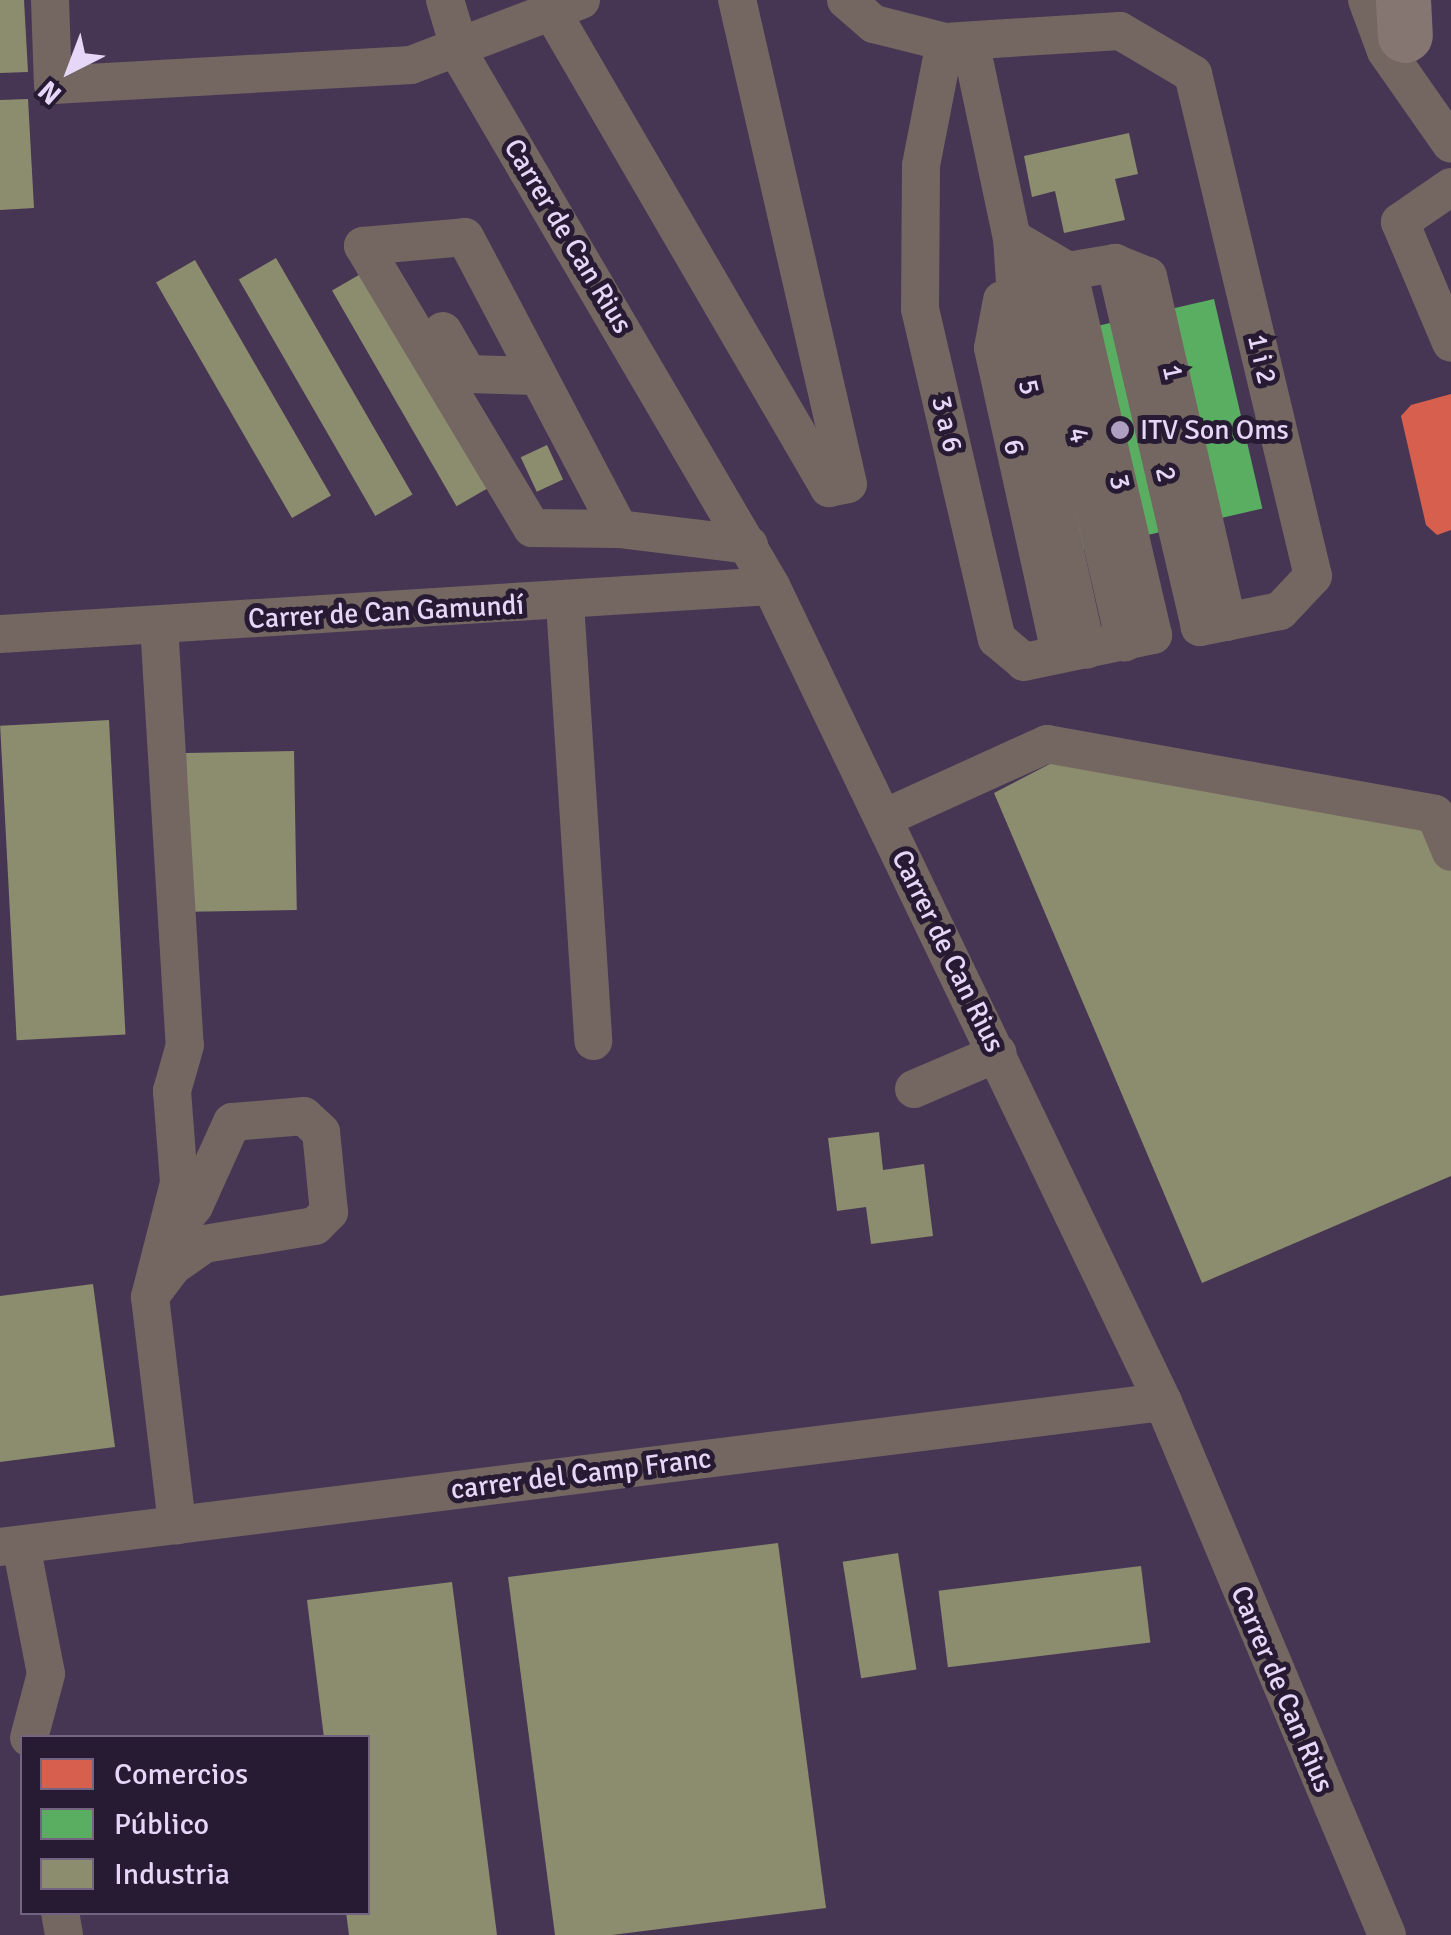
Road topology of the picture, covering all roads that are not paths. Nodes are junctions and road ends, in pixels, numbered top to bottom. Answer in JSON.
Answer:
{"nodes":[{"id":1,"x":50,"y":0,"type":"edge"},
{"id":2,"x":445,"y":0,"type":"edge"},
{"id":3,"x":737,"y":0,"type":"edge"},
{"id":4,"x":846,"y":0,"type":"edge"},
{"id":5,"x":566,"y":6,"type":"edge"},
{"id":6,"x":1393,"y":9,"type":"edge"},
{"id":7,"x":958,"y":42,"type":"junction"},
{"id":8,"x":460,"y":50,"type":"junction"},
{"id":9,"x":1451,"y":130,"type":"edge"},
{"id":10,"x":1451,"y":144,"type":"edge"},
{"id":11,"x":1451,"y":186,"type":"edge"},
{"id":12,"x":1012,"y":238,"type":"junction"},
{"id":13,"x":392,"y":244,"type":"junction"},
{"id":14,"x":1068,"y":272,"type":"junction"},
{"id":15,"x":1451,"y":342,"type":"edge"},
{"id":16,"x":536,"y":376,"type":"junction"},
{"id":17,"x":619,"y":529,"type":"junction"},
{"id":18,"x":749,"y":544,"type":"junction"},
{"id":19,"x":771,"y":586,"type":"junction"},
{"id":20,"x":565,"y":602,"type":"junction"},
{"id":21,"x":1213,"y":624,"type":"joint"},
{"id":22,"x":159,"y":625,"type":"junction"},
{"id":23,"x":0,"y":634,"type":"edge"},
{"id":24,"x":1139,"y":638,"type":"junction"},
{"id":25,"x":1074,"y":652,"type":"junction"},
{"id":26,"x":884,"y":818,"type":"junction"},
{"id":27,"x":1451,"y":852,"type":"edge"},
{"id":28,"x":592,"y":1042,"type":"dead end"},
{"id":29,"x":998,"y":1053,"type":"junction"},
{"id":30,"x":914,"y":1090,"type":"dead end"},
{"id":31,"x":164,"y":1242,"type":"junction"},
{"id":32,"x":150,"y":1297,"type":"junction"},
{"id":33,"x":1163,"y":1402,"type":"junction"},
{"id":34,"x":177,"y":1525,"type":"junction"},
{"id":35,"x":11,"y":1546,"type":"edge"},
{"id":36,"x":29,"y":1735,"type":"edge"},
{"id":37,"x":1387,"y":1935,"type":"edge"}],
"edges":[{"from":1,"to":8,"type":"street"},
{"from":2,"to":8,"type":"street","name":"Carrer de Can Rius"},
{"from":3,"to":5,"type":"street"},
{"from":4,"to":7,"type":"street"},
{"from":5,"to":8,"type":"street"},
{"from":6,"to":9,"type":"street"},
{"from":6,"to":10,"type":"street"},
{"from":7,"to":12,"type":"street","name":"5"},
{"from":7,"to":21,"type":"street","name":"1 i 2"},
{"from":7,"to":25,"type":"street","name":"3 a 6"},
{"from":8,"to":18,"type":"street","name":"Carrer de Can Rius"},
{"from":11,"to":15,"type":"street"},
{"from":12,"to":14,"type":"street"},
{"from":12,"to":24,"type":"street","name":"4"},
{"from":12,"to":25,"type":"street","name":"5"},
{"from":13,"to":16,"type":"street"},
{"from":13,"to":16,"type":"street"},
{"from":13,"to":17,"type":"street"},
{"from":14,"to":21,"type":"street","name":"1"},
{"from":14,"to":24,"type":"street","name":"3"},
{"from":16,"to":17,"type":"street"},
{"from":17,"to":18,"type":"street"},
{"from":18,"to":19,"type":"street","name":"Carrer de Can Rius"},
{"from":19,"to":20,"type":"street","name":"Carrer de Can Gamundí"},
{"from":19,"to":26,"type":"street","name":"Carrer de Can Rius"},
{"from":20,"to":22,"type":"street","name":"Carrer de Can Gamundí"},
{"from":20,"to":28,"type":"street"},
{"from":22,"to":23,"type":"street","name":"Carrer de Can Gamundí"},
{"from":22,"to":31,"type":"street"},
{"from":24,"to":25,"type":"street","name":"3 a 6"},
{"from":26,"to":27,"type":"street"},
{"from":26,"to":29,"type":"street","name":"Carrer de Can Rius"},
{"from":29,"to":30,"type":"street"},
{"from":29,"to":33,"type":"street","name":"Carrer de Can Rius"},
{"from":31,"to":32,"type":"street"},
{"from":31,"to":32,"type":"street"},
{"from":32,"to":34,"type":"street"},
{"from":33,"to":34,"type":"street","name":"carrer del Camp Franc"},
{"from":33,"to":37,"type":"street","name":"Carrer de Can Rius"},
{"from":34,"to":35,"type":"street","name":"carrer del Camp Franc"},
{"from":35,"to":36,"type":"street"}]}
